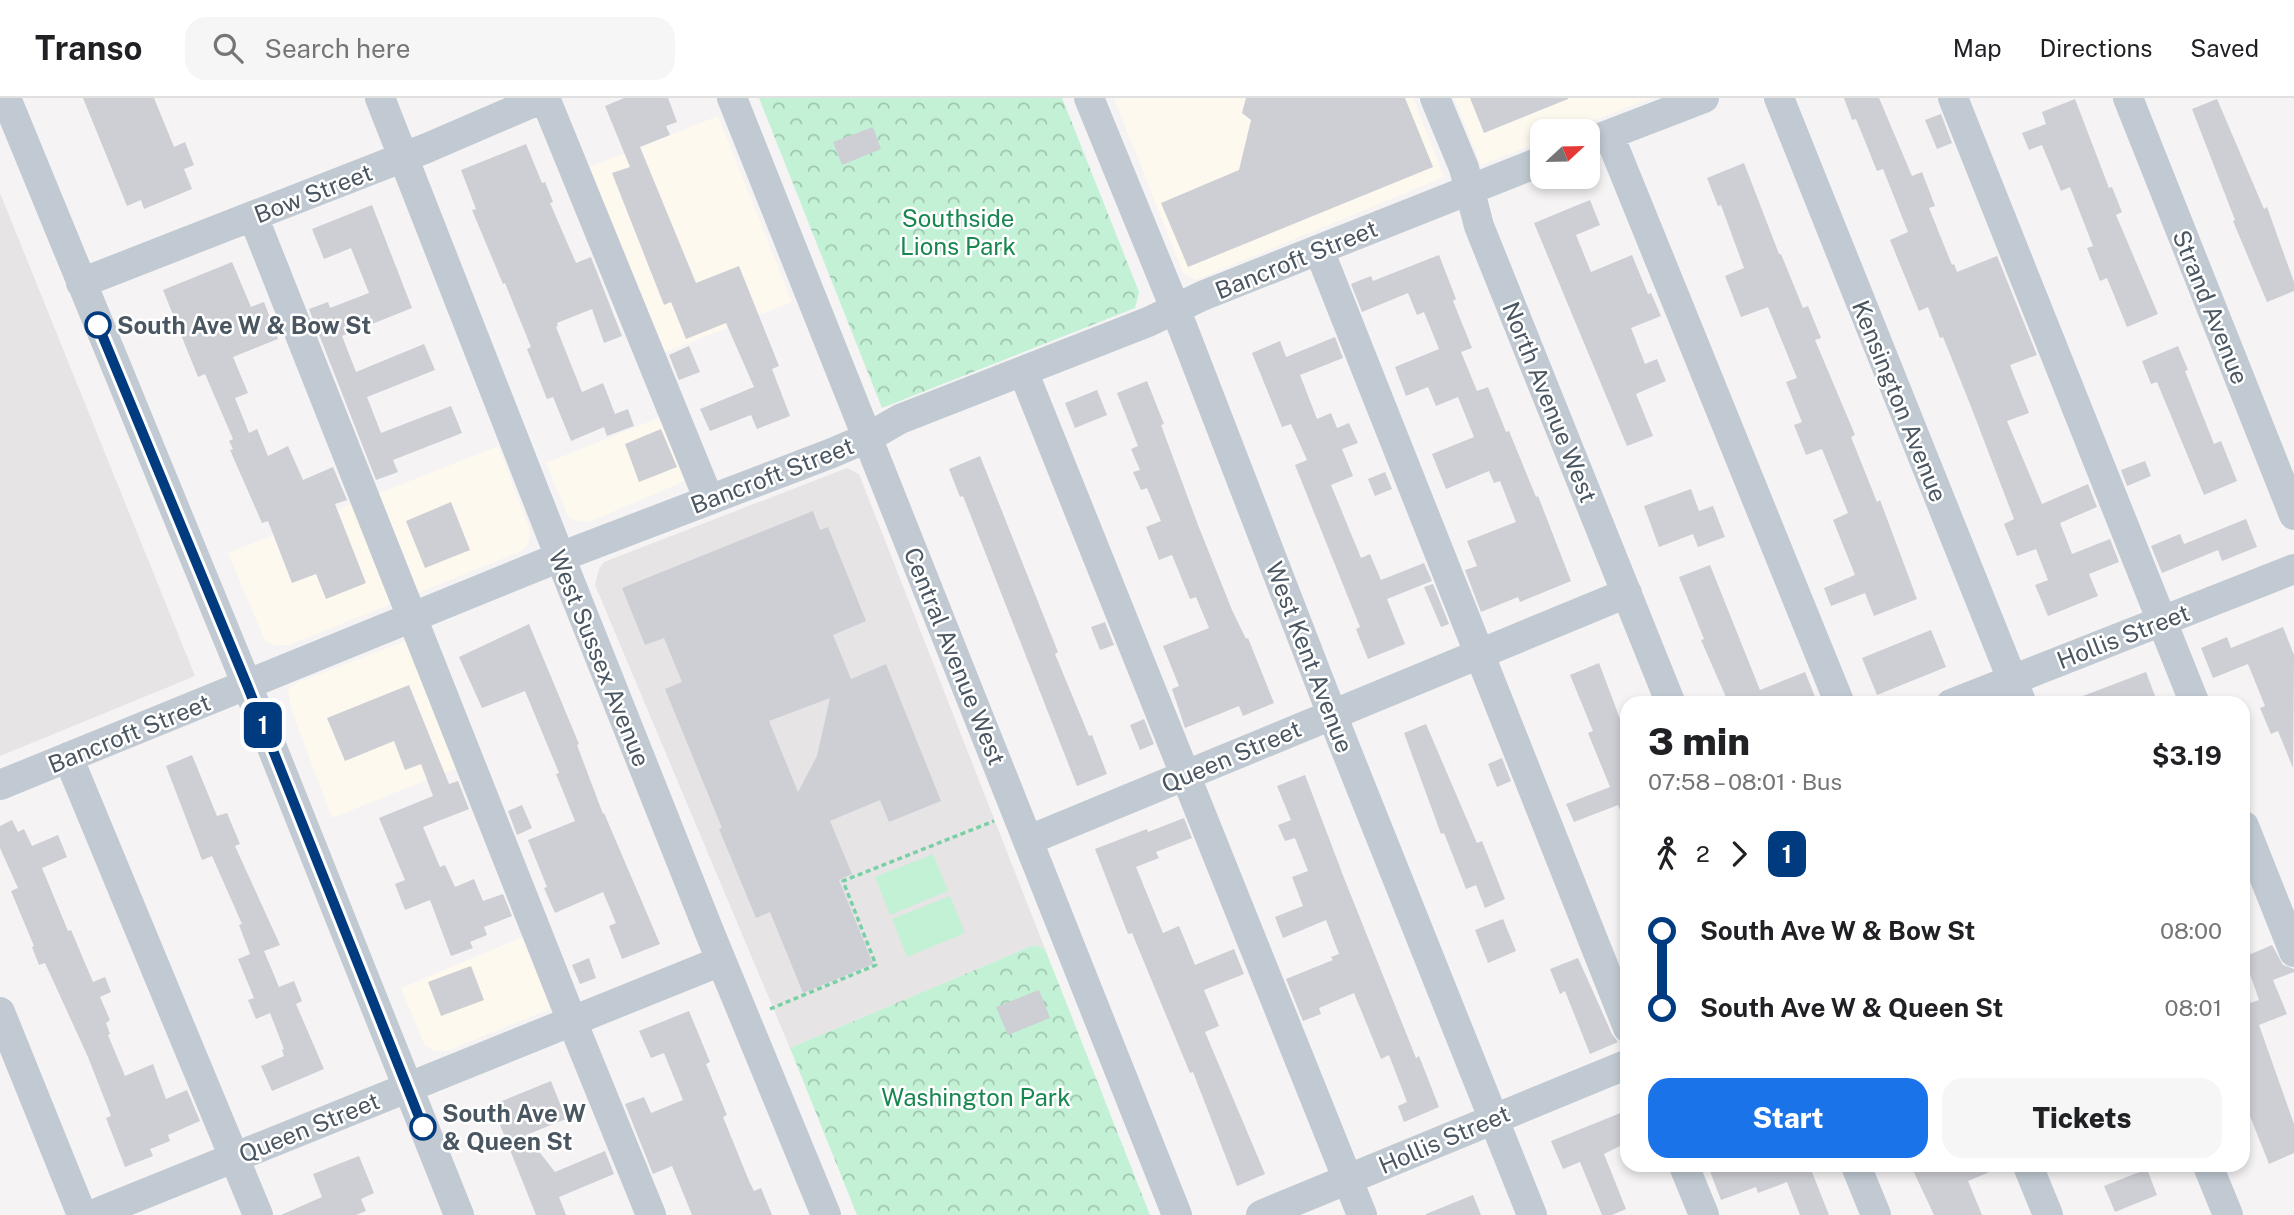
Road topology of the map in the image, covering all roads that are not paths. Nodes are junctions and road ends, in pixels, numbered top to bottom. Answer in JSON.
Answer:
{"nodes":[{"id":1,"x":6,"y":98,"type":"edge"},
{"id":2,"x":380,"y":98,"type":"edge"},
{"id":3,"x":544,"y":98,"type":"edge"},
{"id":4,"x":732,"y":98,"type":"edge"},
{"id":5,"x":1089,"y":98,"type":"edge"},
{"id":6,"x":1435,"y":98,"type":"edge"},
{"id":7,"x":1704,"y":98,"type":"edge"},
{"id":8,"x":1779,"y":98,"type":"edge"},
{"id":9,"x":1953,"y":98,"type":"edge"},
{"id":10,"x":2129,"y":98,"type":"edge"},
{"id":11,"x":1600,"y":138,"type":"edge"},
{"id":12,"x":1600,"y":144,"type":"edge"},
{"id":13,"x":404,"y":157,"type":"junction"},
{"id":14,"x":1530,"y":166,"type":"edge"},
{"id":15,"x":1470,"y":189,"type":"junction"},
{"id":16,"x":253,"y":216,"type":"junction"},
{"id":17,"x":1319,"y":250,"type":"junction"},
{"id":18,"x":81,"y":283,"type":"junction"},
{"id":19,"x":1175,"y":307,"type":"junction"},
{"id":20,"x":1023,"y":371,"type":"junction"},
{"id":21,"x":867,"y":438,"type":"junction"},
{"id":22,"x":709,"y":500,"type":"junction"},
{"id":23,"x":2294,"y":515,"type":"edge"},
{"id":24,"x":560,"y":557,"type":"junction"},
{"id":25,"x":2294,"y":569,"type":"edge"},
{"id":26,"x":1627,"y":593,"type":"junction"},
{"id":27,"x":411,"y":618,"type":"junction"},
{"id":28,"x":2162,"y":621,"type":"junction"},
{"id":29,"x":1480,"y":655,"type":"junction"},
{"id":30,"x":247,"y":685,"type":"junction"},
{"id":31,"x":2017,"y":691,"type":"edge"},
{"id":32,"x":1668,"y":696,"type":"edge"},
{"id":33,"x":1837,"y":696,"type":"edge"},
{"id":34,"x":1992,"y":696,"type":"edge"},
{"id":35,"x":2192,"y":696,"type":"edge"},
{"id":36,"x":1332,"y":713,"type":"junction"},
{"id":37,"x":68,"y":757,"type":"junction"},
{"id":38,"x":1184,"y":775,"type":"junction"},
{"id":39,"x":0,"y":785,"type":"edge"},
{"id":40,"x":1029,"y":840,"type":"junction"},
{"id":41,"x":2250,"y":841,"type":"edge"},
{"id":42,"x":2294,"y":952,"type":"edge"},
{"id":43,"x":721,"y":961,"type":"junction"},
{"id":44,"x":1620,"y":1008,"type":"edge"},
{"id":45,"x":0,"y":1012,"type":"edge"},
{"id":46,"x":572,"y":1021,"type":"junction"},
{"id":47,"x":1620,"y":1067,"type":"edge"},
{"id":48,"x":407,"y":1088,"type":"junction"},
{"id":49,"x":1494,"y":1119,"type":"junction"},
{"id":50,"x":235,"y":1157,"type":"junction"},
{"id":51,"x":1686,"y":1172,"type":"edge"},
{"id":52,"x":1858,"y":1172,"type":"edge"},
{"id":53,"x":2030,"y":1172,"type":"edge"},
{"id":54,"x":2210,"y":1172,"type":"edge"},
{"id":55,"x":1348,"y":1180,"type":"junction"},
{"id":56,"x":82,"y":1215,"type":"edge"},
{"id":57,"x":92,"y":1215,"type":"edge"},
{"id":58,"x":258,"y":1215,"type":"edge"},
{"id":59,"x":458,"y":1215,"type":"edge"},
{"id":60,"x":651,"y":1215,"type":"edge"},
{"id":61,"x":826,"y":1215,"type":"edge"},
{"id":62,"x":1177,"y":1215,"type":"edge"},
{"id":63,"x":1261,"y":1215,"type":"edge"},
{"id":64,"x":1362,"y":1215,"type":"edge"},
{"id":65,"x":1532,"y":1215,"type":"edge"},
{"id":66,"x":1704,"y":1215,"type":"edge"},
{"id":67,"x":1876,"y":1215,"type":"edge"},
{"id":68,"x":2048,"y":1215,"type":"edge"},
{"id":69,"x":2228,"y":1215,"type":"edge"}],
"edges":[{"from":1,"to":18,"type":"street"},
{"from":2,"to":13,"type":"street","name":"West Sussex Avenue"},
{"from":3,"to":13,"type":"street","name":"Bow Street"},
{"from":3,"to":22,"type":"street"},
{"from":4,"to":21,"type":"street","name":"Central Avenue West"},
{"from":5,"to":19,"type":"street","name":"West Kent Avenue"},
{"from":6,"to":15,"type":"street","name":"North Avenue West"},
{"from":7,"to":11,"type":"street"},
{"from":8,"to":31,"type":"street","name":"Kensington Avenue"},
{"from":9,"to":28,"type":"street"},
{"from":10,"to":23,"type":"street","name":"Strand Avenue"},
{"from":12,"to":33,"type":"street"},
{"from":13,"to":16,"type":"street","name":"Bow Street"},
{"from":13,"to":24,"type":"street","name":"West Sussex Avenue"},
{"from":14,"to":15,"type":"street","name":"Bancroft Street"},
{"from":15,"to":17,"type":"street","name":"Bancroft Street"},
{"from":15,"to":26,"type":"street","name":"North Avenue West"},
{"from":16,"to":18,"type":"street","name":"Bow Street"},
{"from":16,"to":27,"type":"street"},
{"from":17,"to":19,"type":"street","name":"Bancroft Street"},
{"from":17,"to":29,"type":"street"},
{"from":18,"to":30,"type":"street"},
{"from":19,"to":20,"type":"street","name":"Bancroft Street"},
{"from":19,"to":36,"type":"street","name":"West Kent Avenue"},
{"from":20,"to":21,"type":"street","name":"Bancroft Street"},
{"from":20,"to":38,"type":"street"},
{"from":21,"to":22,"type":"street","name":"Bancroft Street"},
{"from":21,"to":40,"type":"street","name":"Central Avenue West"},
{"from":22,"to":24,"type":"street","name":"Bancroft Street"},
{"from":24,"to":27,"type":"street","name":"Bancroft Street"},
{"from":24,"to":43,"type":"street","name":"West Sussex Avenue"},
{"from":25,"to":28,"type":"street","name":"Hollis Street"},
{"from":26,"to":29,"type":"street","name":"Queen Street"},
{"from":26,"to":32,"type":"street","name":"North Avenue West"},
{"from":27,"to":30,"type":"street","name":"Bancroft Street"},
{"from":27,"to":46,"type":"street"},
{"from":28,"to":31,"type":"street","name":"Hollis Street"},
{"from":28,"to":35,"type":"street"},
{"from":29,"to":36,"type":"street","name":"Queen Street"},
{"from":29,"to":44,"type":"street"},
{"from":30,"to":37,"type":"street","name":"Bancroft Street"},
{"from":30,"to":48,"type":"street"},
{"from":31,"to":34,"type":"street","name":"Hollis Street"},
{"from":36,"to":38,"type":"street","name":"Queen Street"},
{"from":36,"to":49,"type":"street","name":"West Kent Avenue"},
{"from":37,"to":39,"type":"street","name":"Bancroft Street"},
{"from":37,"to":50,"type":"street"},
{"from":38,"to":40,"type":"street","name":"Queen Street"},
{"from":38,"to":55,"type":"street"},
{"from":40,"to":62,"type":"street","name":"Central Avenue West"},
{"from":41,"to":42,"type":"street"},
{"from":43,"to":46,"type":"street","name":"Queen Street"},
{"from":43,"to":61,"type":"street","name":"West Sussex Avenue"},
{"from":45,"to":56,"type":"street"},
{"from":46,"to":48,"type":"street","name":"Queen Street"},
{"from":46,"to":60,"type":"street"},
{"from":47,"to":49,"type":"street","name":"Hollis Street"},
{"from":48,"to":50,"type":"street","name":"Queen Street"},
{"from":48,"to":59,"type":"street"},
{"from":49,"to":55,"type":"street","name":"Hollis Street"},
{"from":49,"to":65,"type":"street","name":"West Kent Avenue"},
{"from":50,"to":57,"type":"street","name":"Queen Street"},
{"from":50,"to":58,"type":"street"},
{"from":51,"to":66,"type":"street"},
{"from":52,"to":67,"type":"street"},
{"from":53,"to":68,"type":"street"},
{"from":54,"to":69,"type":"street"},
{"from":55,"to":63,"type":"street","name":"Hollis Street"},
{"from":55,"to":64,"type":"street"}]}
